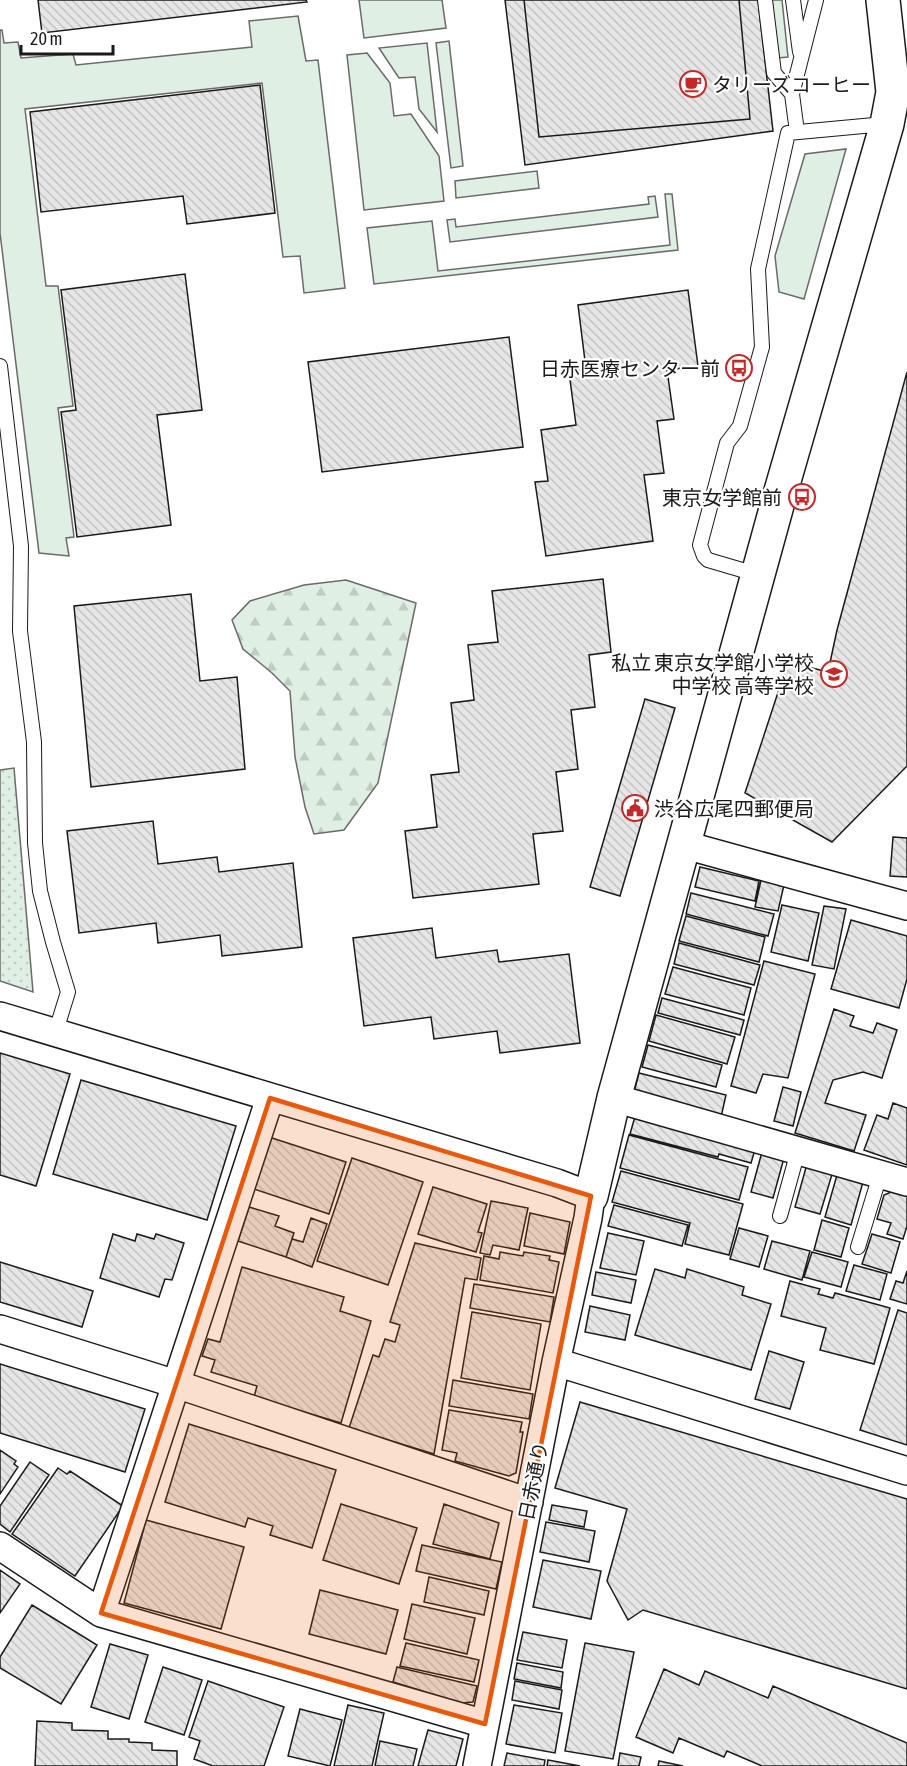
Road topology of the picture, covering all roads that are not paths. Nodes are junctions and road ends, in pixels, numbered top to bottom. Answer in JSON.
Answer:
{"nodes":[{"id":1,"x":765,"y":0,"type":"edge"},
{"id":2,"x":794,"y":0,"type":"edge"},
{"id":3,"x":816,"y":0,"type":"edge"},
{"id":4,"x":883,"y":0,"type":"edge"},
{"id":5,"x":801,"y":61,"type":"junction"},
{"id":6,"x":792,"y":94,"type":"junction"},
{"id":7,"x":897,"y":122,"type":"edge"},
{"id":8,"x":792,"y":132,"type":"junction"},
{"id":9,"x":0,"y":366,"type":"edge"},
{"id":10,"x":759,"y":575,"type":"junction"},
{"id":11,"x":685,"y":845,"type":"junction"},
{"id":12,"x":907,"y":906,"type":"edge"},
{"id":13,"x":0,"y":1016,"type":"edge"},
{"id":14,"x":56,"y":1034,"type":"junction"},
{"id":15,"x":270,"y":1098,"type":"junction"},
{"id":16,"x":614,"y":1098,"type":"junction"},
{"id":17,"x":798,"y":1151,"type":"junction"},
{"id":18,"x":880,"y":1175,"type":"junction"},
{"id":19,"x":907,"y":1182,"type":"edge"},
{"id":20,"x":591,"y":1196,"type":"junction"},
{"id":21,"x":780,"y":1215,"type":"dead end"},
{"id":22,"x":858,"y":1247,"type":"dead end"},
{"id":23,"x":0,"y":1329,"type":"edge"},
{"id":24,"x":556,"y":1362,"type":"junction"},
{"id":25,"x":176,"y":1384,"type":"junction"},
{"id":26,"x":907,"y":1471,"type":"edge"},
{"id":27,"x":529,"y":1502,"type":"junction"},
{"id":28,"x":0,"y":1546,"type":"edge"},
{"id":29,"x":101,"y":1613,"type":"junction"},
{"id":30,"x":485,"y":1724,"type":"junction"},
{"id":31,"x":477,"y":1766,"type":"edge"}],
"edges":[{"from":1,"to":6,"type":"lane"},
{"from":2,"to":5,"type":"lane"},
{"from":3,"to":5,"type":"lane"},
{"from":4,"to":7,"type":"street"},
{"from":5,"to":6,"type":"lane"},
{"from":6,"to":8,"type":"lane"},
{"from":7,"to":8,"type":"lane"},
{"from":7,"to":10,"type":"street"},
{"from":8,"to":10,"type":"lane"},
{"from":9,"to":14,"type":"lane"},
{"from":10,"to":11,"type":"street"},
{"from":11,"to":12,"type":"street"},
{"from":11,"to":16,"type":"street"},
{"from":13,"to":14,"type":"street"},
{"from":14,"to":15,"type":"street"},
{"from":15,"to":20,"type":"street"},
{"from":15,"to":25,"type":"street"},
{"from":16,"to":17,"type":"street"},
{"from":16,"to":20,"type":"street"},
{"from":17,"to":18,"type":"street"},
{"from":17,"to":21,"type":"lane"},
{"from":18,"to":19,"type":"street"},
{"from":18,"to":22,"type":"lane"},
{"from":20,"to":24,"type":"street","name":"日赤通り"},
{"from":23,"to":25,"type":"street"},
{"from":24,"to":26,"type":"street"},
{"from":24,"to":27,"type":"street","name":"日赤通り"},
{"from":25,"to":27,"type":"street"},
{"from":25,"to":29,"type":"street"},
{"from":27,"to":30,"type":"street","name":"日赤通り"},
{"from":28,"to":29,"type":"street"},
{"from":29,"to":30,"type":"street"},
{"from":30,"to":31,"type":"street","name":"日赤通り"}]}
